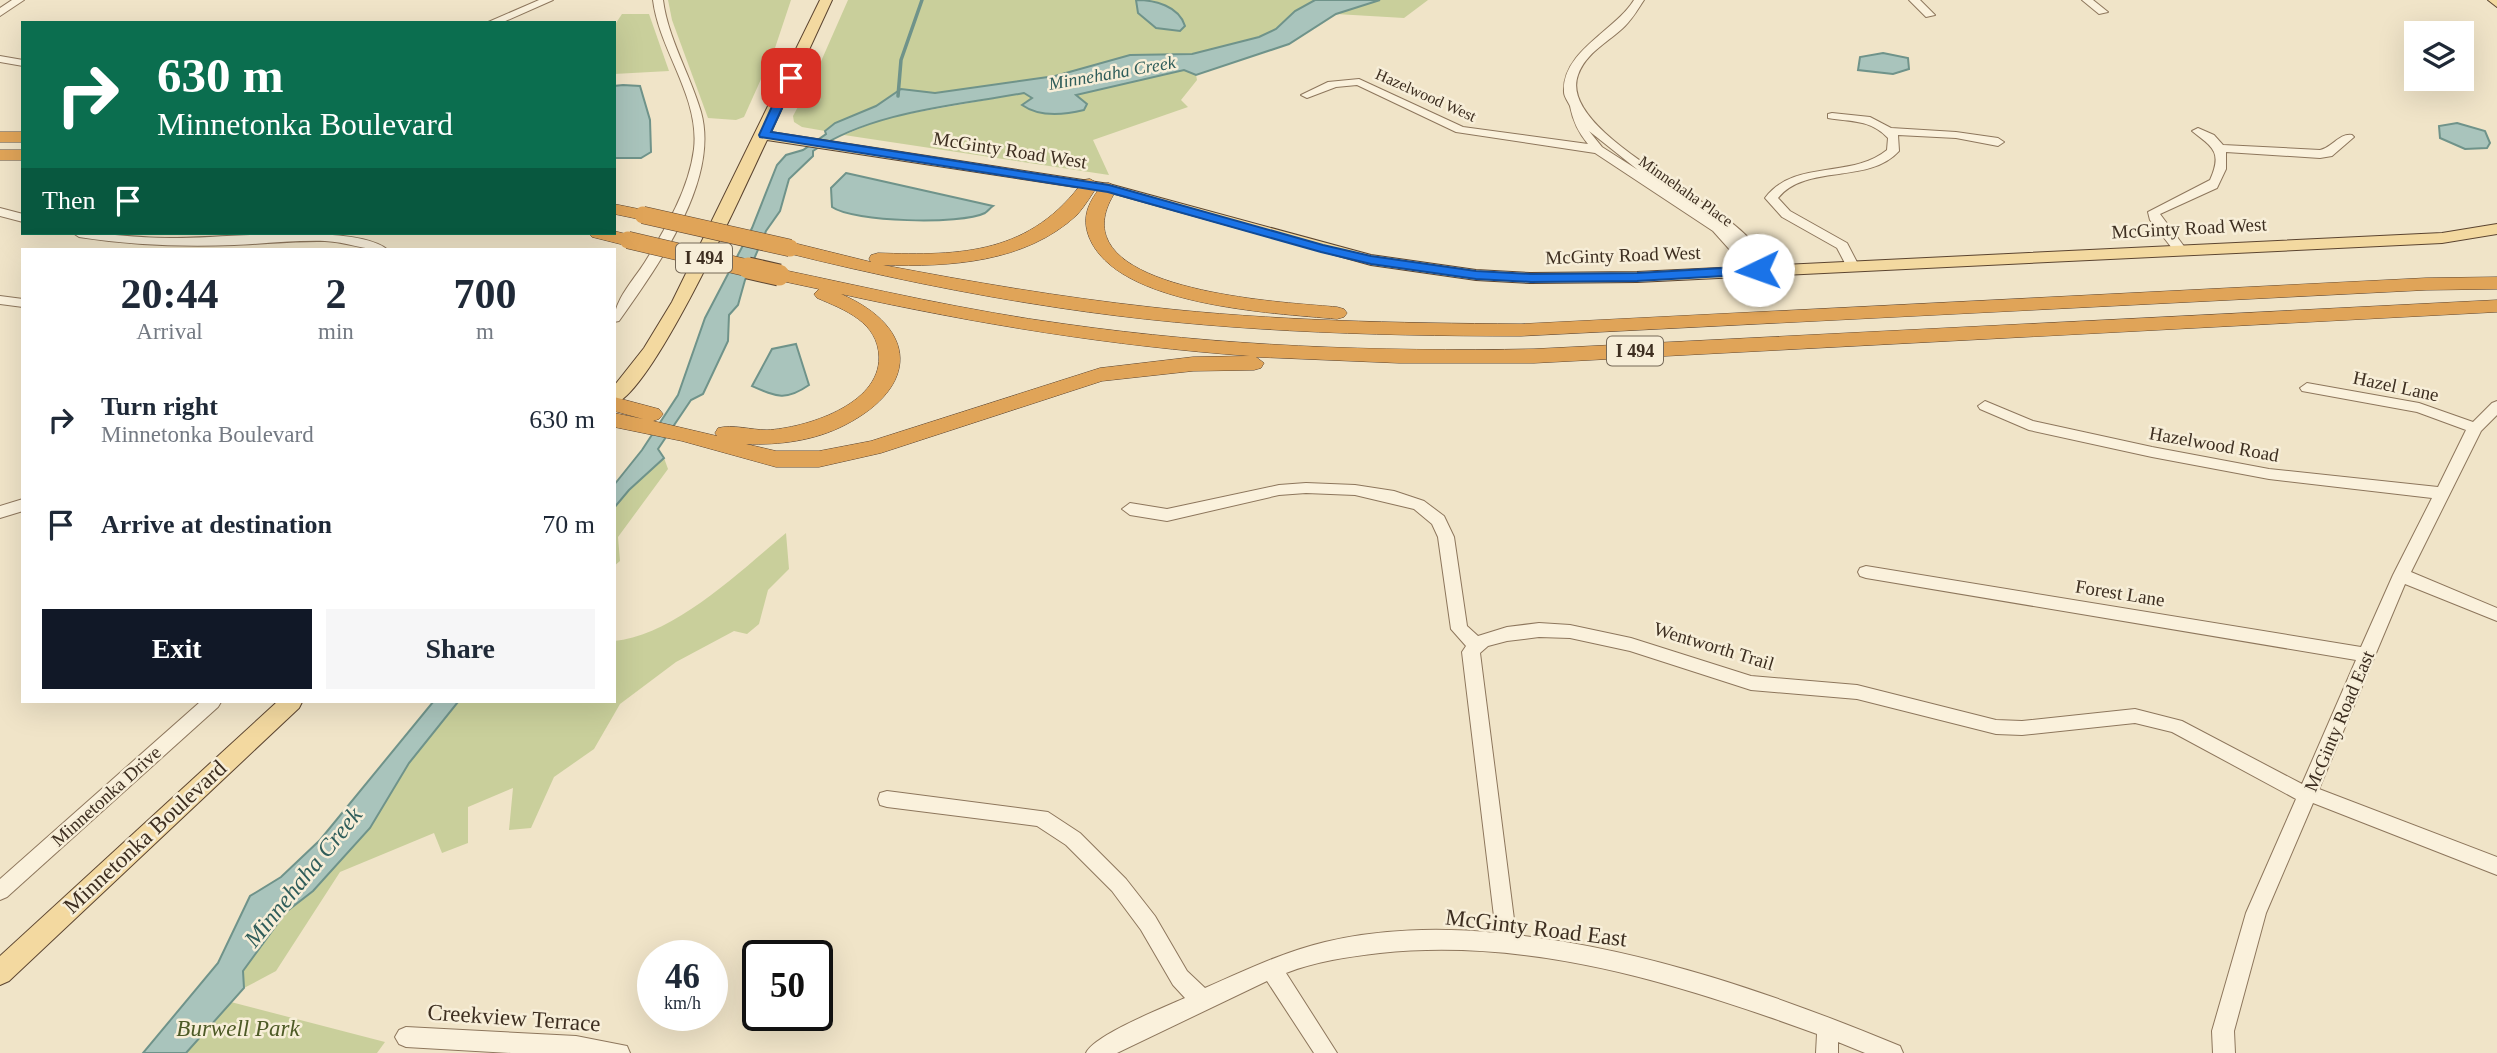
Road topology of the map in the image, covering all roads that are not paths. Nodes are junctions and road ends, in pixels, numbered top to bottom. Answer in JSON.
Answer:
{"nodes":[{"id":1,"x":19,"y":0,"type":"edge"},
{"id":2,"x":548,"y":0,"type":"edge"},
{"id":3,"x":658,"y":0,"type":"edge"},
{"id":4,"x":826,"y":0,"type":"edge"},
{"id":5,"x":1640,"y":0,"type":"edge"},
{"id":6,"x":1914,"y":0,"type":"edge"},
{"id":7,"x":2087,"y":0,"type":"edge"},
{"id":8,"x":2103,"y":12,"type":"dead end"},
{"id":9,"x":0,"y":13,"type":"edge"},
{"id":10,"x":1930,"y":15,"type":"dead end"},
{"id":11,"x":496,"y":21,"type":"edge"},
{"id":12,"x":0,"y":59,"type":"edge"},
{"id":13,"x":21,"y":63,"type":"edge"},
{"id":14,"x":1307,"y":95,"type":"dead end"},
{"id":15,"x":1574,"y":104,"type":"junction"},
{"id":16,"x":1832,"y":116,"type":"dead end"},
{"id":17,"x":1889,"y":131,"type":"junction"},
{"id":18,"x":2198,"y":131,"type":"dead end"},
{"id":19,"x":764,"y":135,"type":"junction"},
{"id":20,"x":0,"y":137,"type":"edge"},
{"id":21,"x":21,"y":137,"type":"edge"},
{"id":22,"x":2348,"y":137,"type":"dead end"},
{"id":23,"x":1998,"y":142,"type":"dead end"},
{"id":24,"x":2218,"y":148,"type":"junction"},
{"id":25,"x":1600,"y":150,"type":"junction"},
{"id":26,"x":1619,"y":150,"type":"junction"},
{"id":27,"x":0,"y":155,"type":"edge"},
{"id":28,"x":21,"y":155,"type":"edge"},
{"id":29,"x":1099,"y":186,"type":"junction"},
{"id":30,"x":616,"y":209,"type":"edge"},
{"id":31,"x":0,"y":212,"type":"edge"},
{"id":32,"x":21,"y":217,"type":"edge"},
{"id":33,"x":2497,"y":229,"type":"edge"},
{"id":34,"x":95,"y":235,"type":"edge"},
{"id":35,"x":607,"y":235,"type":"edge"},
{"id":36,"x":376,"y":248,"type":"edge"},
{"id":37,"x":790,"y":248,"type":"junction"},
{"id":38,"x":2179,"y":249,"type":"junction"},
{"id":39,"x":1853,"y":266,"type":"junction"},
{"id":40,"x":1758,"y":270,"type":"junction"},
{"id":41,"x":779,"y":275,"type":"junction"},
{"id":42,"x":2497,"y":283,"type":"edge"},
{"id":43,"x":0,"y":300,"type":"edge"},
{"id":44,"x":21,"y":303,"type":"edge"},
{"id":45,"x":2497,"y":306,"type":"edge"},
{"id":46,"x":616,"y":315,"type":"edge"},
{"id":47,"x":1521,"y":330,"type":"junction"},
{"id":48,"x":1387,"y":358,"type":"junction"},
{"id":49,"x":2307,"y":388,"type":"dead end"},
{"id":50,"x":616,"y":398,"type":"edge"},
{"id":51,"x":616,"y":402,"type":"edge"},
{"id":52,"x":1985,"y":406,"type":"dead end"},
{"id":53,"x":2497,"y":406,"type":"edge"},
{"id":54,"x":616,"y":421,"type":"edge"},
{"id":55,"x":2475,"y":428,"type":"junction"},
{"id":56,"x":2441,"y":493,"type":"junction"},
{"id":57,"x":21,"y":506,"type":"edge"},
{"id":58,"x":1130,"y":509,"type":"dead end"},
{"id":59,"x":0,"y":512,"type":"edge"},
{"id":60,"x":1866,"y":572,"type":"dead end"},
{"id":61,"x":2401,"y":575,"type":"junction"},
{"id":62,"x":2497,"y":615,"type":"edge"},
{"id":63,"x":1476,"y":644,"type":"junction"},
{"id":64,"x":2366,"y":655,"type":"junction"},
{"id":65,"x":211,"y":703,"type":"edge"},
{"id":66,"x":290,"y":703,"type":"edge"},
{"id":67,"x":2308,"y":794,"type":"junction"},
{"id":68,"x":887,"y":799,"type":"dead end"},
{"id":69,"x":2497,"y":866,"type":"edge"},
{"id":70,"x":0,"y":891,"type":"edge"},
{"id":71,"x":1507,"y":945,"type":"junction"},
{"id":72,"x":1272,"y":970,"type":"junction"},
{"id":73,"x":0,"y":973,"type":"edge"},
{"id":74,"x":1202,"y":1000,"type":"junction"},
{"id":75,"x":1828,"y":1028,"type":"junction"},
{"id":76,"x":406,"y":1037,"type":"dead end"},
{"id":77,"x":619,"y":1053,"type":"edge"},
{"id":78,"x":1097,"y":1053,"type":"edge"},
{"id":79,"x":1326,"y":1053,"type":"edge"},
{"id":80,"x":1827,"y":1053,"type":"edge"},
{"id":81,"x":1892,"y":1053,"type":"edge"},
{"id":82,"x":2224,"y":1053,"type":"edge"}],
"edges":[{"from":1,"to":9,"type":"street"},
{"from":2,"to":11,"type":"street"},
{"from":3,"to":46,"type":"street"},
{"from":4,"to":19,"type":"main road"},
{"from":5,"to":15,"type":"street","name":"Minnehaha Place"},
{"from":6,"to":10,"type":"street"},
{"from":7,"to":8,"type":"street"},
{"from":12,"to":13,"type":"street"},
{"from":14,"to":25,"type":"street","name":"Hazelwood West"},
{"from":15,"to":25,"type":"street","name":"Minnehaha Place"},
{"from":15,"to":26,"type":"street","name":"Minnehaha Place"},
{"from":16,"to":17,"type":"street"},
{"from":17,"to":23,"type":"street"},
{"from":17,"to":39,"type":"street"},
{"from":18,"to":24,"type":"street"},
{"from":19,"to":29,"type":"main road","name":"McGinty Road West"},
{"from":19,"to":50,"type":"main road"},
{"from":20,"to":21,"type":"highway"},
{"from":22,"to":24,"type":"street"},
{"from":24,"to":38,"type":"street"},
{"from":25,"to":26,"type":"street","name":"Hazelwood West"},
{"from":25,"to":40,"type":"street","name":"Minnehaha Place"},
{"from":26,"to":40,"type":"street","name":"Minnehaha Place"},
{"from":27,"to":28,"type":"highway"},
{"from":29,"to":37,"type":"highway"},
{"from":29,"to":40,"type":"main road","name":"McGinty Road West"},
{"from":29,"to":47,"type":"highway"},
{"from":30,"to":37,"type":"highway","number":"I 494","bridge":true},
{"from":31,"to":32,"type":"street"},
{"from":33,"to":38,"type":"main road","name":"McGinty Road West"},
{"from":34,"to":36,"type":"street"},
{"from":35,"to":41,"type":"highway","number":"I 494","bridge":true},
{"from":37,"to":47,"type":"highway","number":"I 494"},
{"from":38,"to":39,"type":"main road","name":"McGinty Road West"},
{"from":39,"to":40,"type":"main road","name":"McGinty Road West"},
{"from":41,"to":48,"type":"highway","number":"I 494"},
{"from":41,"to":51,"type":"highway"},
{"from":42,"to":47,"type":"highway","number":"I 494"},
{"from":43,"to":44,"type":"street"},
{"from":45,"to":48,"type":"highway","number":"I 494"},
{"from":48,"to":54,"type":"highway"},
{"from":49,"to":55,"type":"street","name":"Hazel Lane"},
{"from":52,"to":56,"type":"street","name":"Hazelwood Road"},
{"from":53,"to":55,"type":"street","name":"McGinty Road East"},
{"from":55,"to":56,"type":"street","name":"McGinty Road East"},
{"from":56,"to":61,"type":"street","name":"McGinty Road East"},
{"from":57,"to":59,"type":"street"},
{"from":58,"to":63,"type":"street"},
{"from":60,"to":64,"type":"street","name":"Forest Lane"},
{"from":61,"to":62,"type":"street"},
{"from":61,"to":64,"type":"street","name":"McGinty Road East"},
{"from":63,"to":67,"type":"street","name":"Wentworth Trail"},
{"from":63,"to":71,"type":"street"},
{"from":64,"to":67,"type":"street","name":"McGinty Road East"},
{"from":65,"to":70,"type":"street","name":"Minnetonka Drive"},
{"from":66,"to":73,"type":"main road","name":"Minnetonka Boulevard"},
{"from":67,"to":69,"type":"street","name":"Wentworth Trail"},
{"from":67,"to":82,"type":"street","name":"McGinty Road East"},
{"from":68,"to":74,"type":"street"},
{"from":71,"to":72,"type":"street","name":"McGinty Road East"},
{"from":71,"to":75,"type":"street","name":"McGinty Road East"},
{"from":72,"to":74,"type":"street","name":"McGinty Road East"},
{"from":72,"to":79,"type":"street"},
{"from":74,"to":78,"type":"street","name":"McGinty Road East"},
{"from":75,"to":80,"type":"street"},
{"from":75,"to":81,"type":"street","name":"McGinty Road East"},
{"from":76,"to":77,"type":"street","name":"Creekview Terrace"}]}
